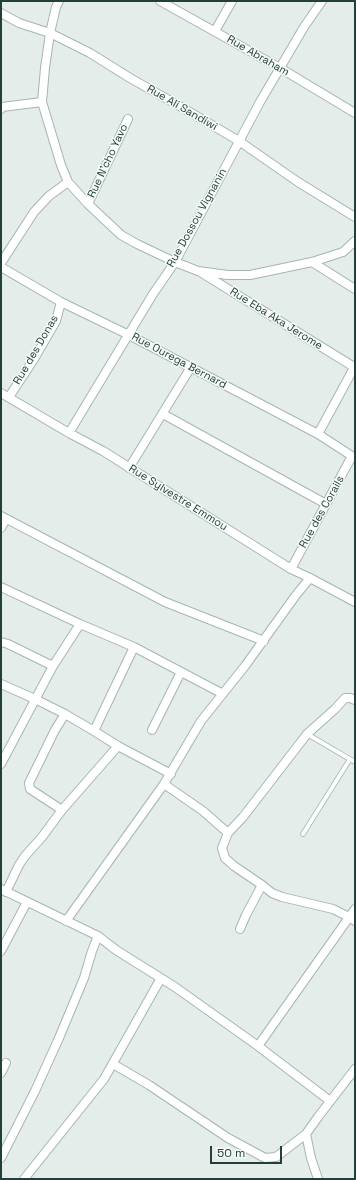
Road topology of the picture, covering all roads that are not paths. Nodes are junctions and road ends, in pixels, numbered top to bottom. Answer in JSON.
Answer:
{"nodes":[{"id":1,"x":59,"y":1,"type":"edge"},
{"id":2,"x":160,"y":1,"type":"edge"},
{"id":3,"x":232,"y":1,"type":"edge"},
{"id":4,"x":322,"y":1,"type":"edge"},
{"id":5,"x":1,"y":13,"type":"edge"},
{"id":6,"x":215,"y":31,"type":"junction"},
{"id":7,"x":50,"y":33,"type":"junction"},
{"id":8,"x":280,"y":68,"type":"junction"},
{"id":9,"x":42,"y":102,"type":"junction"},
{"id":10,"x":1,"y":108,"type":"edge"},
{"id":11,"x":355,"y":113,"type":"edge"},
{"id":12,"x":128,"y":119,"type":"dead end"},
{"id":13,"x":239,"y":141,"type":"junction"},
{"id":14,"x":68,"y":182,"type":"junction"},
{"id":15,"x":88,"y":204,"type":"junction"},
{"id":16,"x":355,"y":218,"type":"edge"},
{"id":17,"x":355,"y":241,"type":"edge"},
{"id":18,"x":175,"y":262,"type":"junction"},
{"id":19,"x":312,"y":262,"type":"junction"},
{"id":20,"x":1,"y":263,"type":"edge"},
{"id":21,"x":1,"y":267,"type":"edge"},
{"id":22,"x":198,"y":271,"type":"junction"},
{"id":23,"x":355,"y":288,"type":"edge"},
{"id":24,"x":61,"y":302,"type":"junction"},
{"id":25,"x":129,"y":335,"type":"junction"},
{"id":26,"x":191,"y":367,"type":"junction"},
{"id":27,"x":355,"y":367,"type":"edge"},
{"id":28,"x":5,"y":395,"type":"edge"},
{"id":29,"x":163,"y":414,"type":"junction"},
{"id":30,"x":69,"y":433,"type":"junction"},
{"id":31,"x":318,"y":434,"type":"junction"},
{"id":32,"x":354,"y":457,"type":"edge"},
{"id":33,"x":129,"y":468,"type":"junction"},
{"id":34,"x":326,"y":504,"type":"junction"},
{"id":35,"x":4,"y":518,"type":"edge"},
{"id":36,"x":1,"y":528,"type":"edge"},
{"id":37,"x":291,"y":568,"type":"junction"},
{"id":38,"x":310,"y":578,"type":"junction"},
{"id":39,"x":1,"y":586,"type":"edge"},
{"id":40,"x":355,"y":602,"type":"edge"},
{"id":41,"x":80,"y":624,"type":"junction"},
{"id":42,"x":264,"y":641,"type":"junction"},
{"id":43,"x":1,"y":642,"type":"edge"},
{"id":44,"x":134,"y":647,"type":"junction"},
{"id":45,"x":53,"y":666,"type":"junction"},
{"id":46,"x":181,"y":672,"type":"junction"},
{"id":47,"x":1,"y":684,"type":"edge"},
{"id":48,"x":223,"y":694,"type":"junction"},
{"id":49,"x":35,"y":699,"type":"junction"},
{"id":50,"x":355,"y":700,"type":"edge"},
{"id":51,"x":65,"y":714,"type":"junction"},
{"id":52,"x":94,"y":730,"type":"junction"},
{"id":53,"x":152,"y":730,"type":"dead end"},
{"id":54,"x":307,"y":734,"type":"junction"},
{"id":55,"x":118,"y":746,"type":"junction"},
{"id":56,"x":350,"y":759,"type":"junction"},
{"id":57,"x":355,"y":762,"type":"edge"},
{"id":58,"x":1,"y":764,"type":"edge"},
{"id":59,"x":172,"y":774,"type":"junction"},
{"id":60,"x":164,"y":784,"type":"junction"},
{"id":61,"x":62,"y":810,"type":"junction"},
{"id":62,"x":228,"y":833,"type":"junction"},
{"id":63,"x":303,"y":834,"type":"dead end"},
{"id":64,"x":262,"y":885,"type":"junction"},
{"id":65,"x":4,"y":891,"type":"edge"},
{"id":66,"x":27,"y":902,"type":"junction"},
{"id":67,"x":355,"y":909,"type":"edge"},
{"id":68,"x":352,"y":919,"type":"edge"},
{"id":69,"x":66,"y":921,"type":"junction"},
{"id":70,"x":240,"y":929,"type":"dead end"},
{"id":71,"x":98,"y":936,"type":"junction"},
{"id":72,"x":1,"y":951,"type":"edge"},
{"id":73,"x":161,"y":978,"type":"junction"},
{"id":74,"x":258,"y":1046,"type":"junction"},
{"id":75,"x":6,"y":1063,"type":"dead end"},
{"id":76,"x":113,"y":1064,"type":"junction"},
{"id":77,"x":355,"y":1069,"type":"edge"},
{"id":78,"x":1,"y":1073,"type":"edge"},
{"id":79,"x":330,"y":1101,"type":"junction"},
{"id":80,"x":306,"y":1134,"type":"junction"},
{"id":81,"x":4,"y":1143,"type":"edge"},
{"id":82,"x":1,"y":1158,"type":"edge"},
{"id":83,"x":24,"y":1179,"type":"edge"},
{"id":84,"x":318,"y":1179,"type":"edge"}],
"edges":[{"from":1,"to":7,"type":"street"},
{"from":2,"to":6,"type":"street","name":"Rue Abraham"},
{"from":3,"to":6,"type":"street"},
{"from":4,"to":8,"type":"street","name":"Rue Dossou Vignanin"},
{"from":5,"to":7,"type":"street","name":"Rue Ali Sandiwi"},
{"from":6,"to":8,"type":"street","name":"Rue Abraham"},
{"from":7,"to":9,"type":"street"},
{"from":7,"to":13,"type":"street","name":"Rue Ali Sandiwi"},
{"from":8,"to":11,"type":"street","name":"Rue Abraham"},
{"from":8,"to":13,"type":"street","name":"Rue Dossou Vignanin"},
{"from":9,"to":10,"type":"street"},
{"from":9,"to":14,"type":"street"},
{"from":12,"to":15,"type":"street","name":"Rue N'cho Yavo"},
{"from":13,"to":16,"type":"street","name":"Rue Ali Sandiwi"},
{"from":13,"to":18,"type":"street","name":"Rue Dossou Vignanin"},
{"from":14,"to":15,"type":"street"},
{"from":14,"to":20,"type":"street"},
{"from":15,"to":18,"type":"street"},
{"from":17,"to":19,"type":"street"},
{"from":18,"to":22,"type":"street"},
{"from":18,"to":25,"type":"street","name":"Rue Dossou Vignanin"},
{"from":19,"to":22,"type":"street"},
{"from":19,"to":23,"type":"street"},
{"from":21,"to":24,"type":"street","name":"Rue Ourega Bernard"},
{"from":22,"to":27,"type":"street","name":"Rue Eba Aka Jerome"},
{"from":24,"to":25,"type":"street","name":"Rue Ourega Bernard"},
{"from":24,"to":28,"type":"street","name":"Rue des Donas"},
{"from":25,"to":26,"type":"street","name":"Rue Ourega Bernard"},
{"from":25,"to":30,"type":"street","name":"Rue Dossou Vignanin"},
{"from":26,"to":29,"type":"street"},
{"from":26,"to":31,"type":"street","name":"Rue Ourega Bernard"},
{"from":27,"to":31,"type":"street"},
{"from":28,"to":30,"type":"street","name":"Rue Sylvestre Emmou"},
{"from":29,"to":33,"type":"street"},
{"from":29,"to":34,"type":"street"},
{"from":30,"to":33,"type":"street","name":"Rue Sylvestre Emmou"},
{"from":31,"to":32,"type":"street","name":"Rue Ourega Bernard"},
{"from":32,"to":34,"type":"street","name":"Rue des Corails"},
{"from":33,"to":37,"type":"street","name":"Rue Sylvestre Emmou"},
{"from":34,"to":37,"type":"street","name":"Rue des Corails"},
{"from":35,"to":36,"type":"street"},
{"from":35,"to":42,"type":"street"},
{"from":37,"to":38,"type":"street","name":"Rue Sylvestre Emmou"},
{"from":38,"to":40,"type":"street","name":"Rue Sylvestre Emmou"},
{"from":38,"to":42,"type":"street"},
{"from":39,"to":41,"type":"street"},
{"from":41,"to":44,"type":"street"},
{"from":41,"to":45,"type":"street"},
{"from":42,"to":48,"type":"street"},
{"from":43,"to":45,"type":"street"},
{"from":44,"to":46,"type":"street"},
{"from":44,"to":52,"type":"street"},
{"from":45,"to":49,"type":"street"},
{"from":46,"to":48,"type":"street"},
{"from":46,"to":53,"type":"street"},
{"from":47,"to":49,"type":"street"},
{"from":48,"to":59,"type":"street"},
{"from":49,"to":51,"type":"street"},
{"from":49,"to":58,"type":"street"},
{"from":50,"to":54,"type":"street"},
{"from":51,"to":52,"type":"street"},
{"from":51,"to":61,"type":"street"},
{"from":52,"to":55,"type":"street"},
{"from":54,"to":56,"type":"lane"},
{"from":54,"to":62,"type":"street"},
{"from":55,"to":59,"type":"street"},
{"from":55,"to":61,"type":"street"},
{"from":56,"to":57,"type":"lane"},
{"from":56,"to":63,"type":"lane"},
{"from":59,"to":60,"type":"street"},
{"from":60,"to":62,"type":"street"},
{"from":60,"to":69,"type":"street"},
{"from":61,"to":65,"type":"street"},
{"from":62,"to":64,"type":"street"},
{"from":64,"to":68,"type":"street"},
{"from":64,"to":70,"type":"street"},
{"from":65,"to":66,"type":"street"},
{"from":66,"to":69,"type":"street"},
{"from":66,"to":72,"type":"street"},
{"from":67,"to":68,"type":"street"},
{"from":68,"to":74,"type":"street"},
{"from":69,"to":71,"type":"street"},
{"from":71,"to":73,"type":"street"},
{"from":71,"to":81,"type":"street"},
{"from":73,"to":74,"type":"street"},
{"from":73,"to":76,"type":"street"},
{"from":74,"to":79,"type":"street"},
{"from":75,"to":78,"type":"street"},
{"from":76,"to":80,"type":"street"},
{"from":76,"to":83,"type":"street"},
{"from":77,"to":79,"type":"street"},
{"from":79,"to":80,"type":"street"},
{"from":80,"to":84,"type":"street"},
{"from":81,"to":82,"type":"street"}]}
